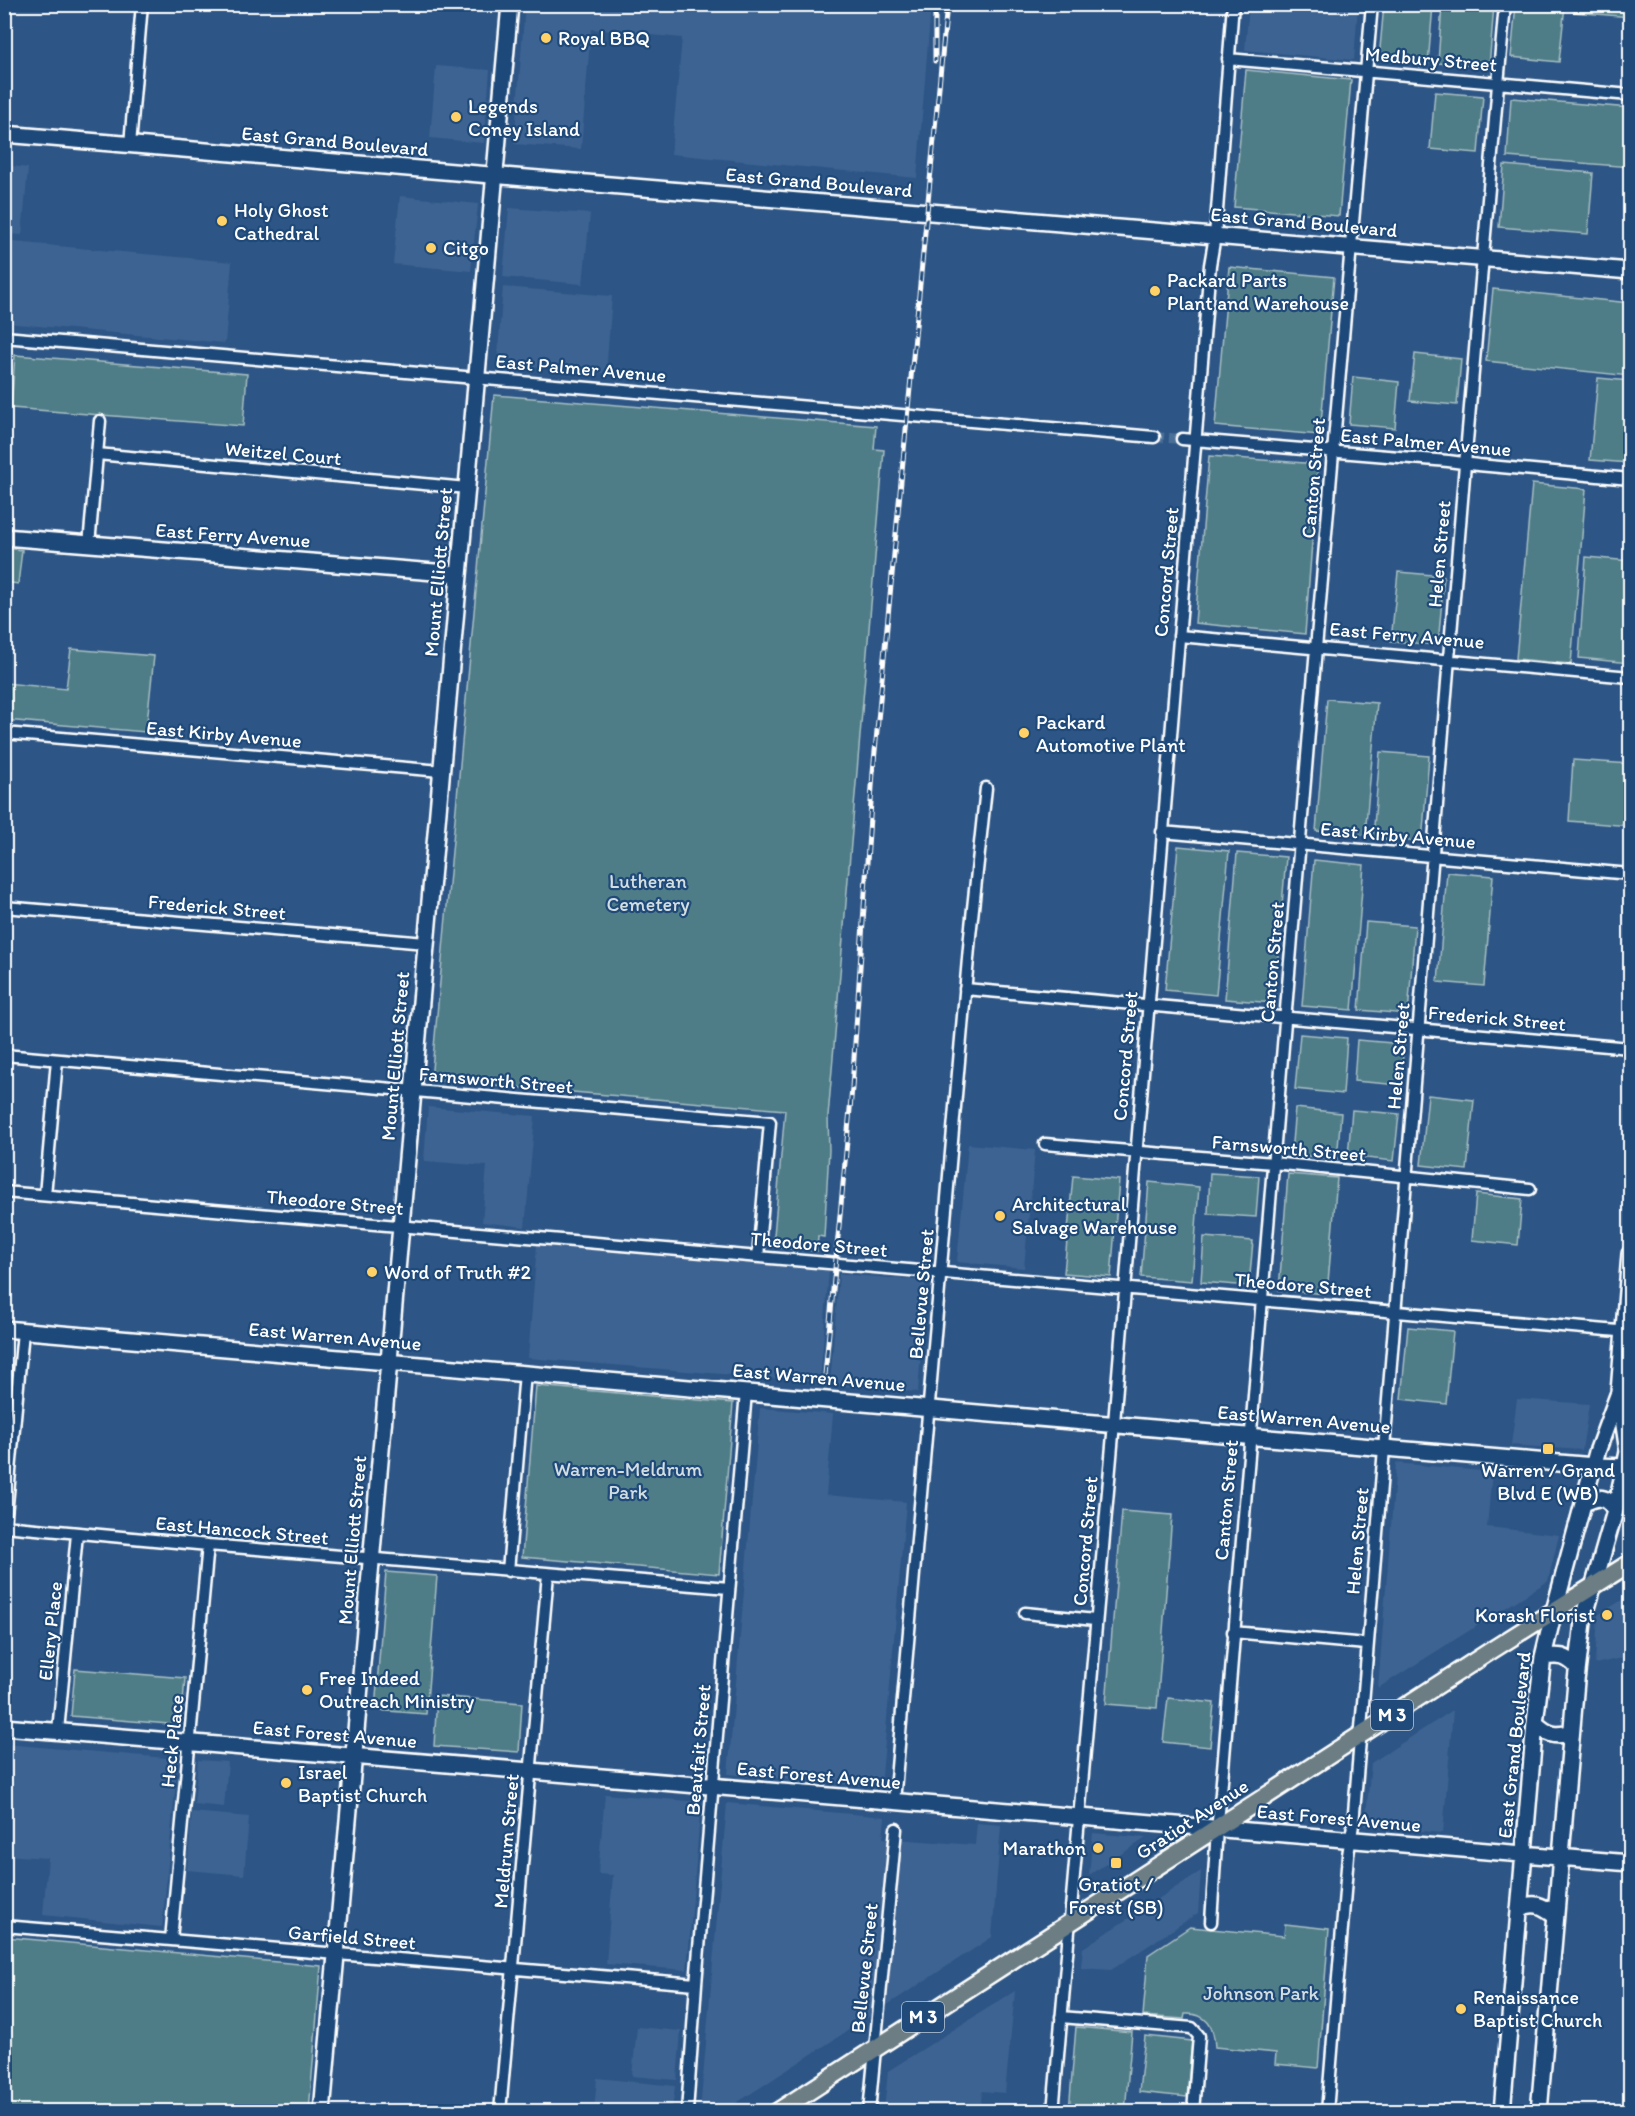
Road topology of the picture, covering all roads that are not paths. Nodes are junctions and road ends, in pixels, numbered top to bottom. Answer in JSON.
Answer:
{"nodes":[{"id":1,"x":142,"y":4,"type":"edge"},
{"id":2,"x":510,"y":4,"type":"edge"},
{"id":3,"x":1233,"y":4,"type":"edge"},
{"id":4,"x":1372,"y":4,"type":"edge"},
{"id":5,"x":1505,"y":4,"type":"edge"},
{"id":6,"x":1228,"y":59,"type":"junction"},
{"id":7,"x":1366,"y":71,"type":"junction"},
{"id":8,"x":1499,"y":83,"type":"junction"},
{"id":9,"x":1630,"y":94,"type":"edge"},
{"id":10,"x":4,"y":134,"type":"edge"},
{"id":11,"x":130,"y":145,"type":"junction"},
{"id":12,"x":494,"y":176,"type":"junction"},
{"id":13,"x":1215,"y":236,"type":"junction"},
{"id":14,"x":1351,"y":248,"type":"junction"},
{"id":15,"x":1483,"y":259,"type":"junction"},
{"id":16,"x":1630,"y":271,"type":"edge"},
{"id":17,"x":4,"y":337,"type":"edge"},
{"id":18,"x":476,"y":377,"type":"junction"},
{"id":19,"x":100,"y":421,"type":"dead end"},
{"id":20,"x":1154,"y":437,"type":"tunnel mouth"},
{"id":21,"x":1182,"y":439,"type":"tunnel mouth"},
{"id":22,"x":1196,"y":440,"type":"junction"},
{"id":23,"x":1333,"y":452,"type":"junction"},
{"id":24,"x":97,"y":454,"type":"junction"},
{"id":25,"x":1465,"y":464,"type":"junction"},
{"id":26,"x":1630,"y":478,"type":"edge"},
{"id":27,"x":466,"y":488,"type":"junction"},
{"id":28,"x":4,"y":537,"type":"edge"},
{"id":29,"x":89,"y":545,"type":"junction"},
{"id":30,"x":459,"y":574,"type":"junction"},
{"id":31,"x":1179,"y":636,"type":"junction"},
{"id":32,"x":1316,"y":648,"type":"junction"},
{"id":33,"x":1449,"y":660,"type":"junction"},
{"id":34,"x":1630,"y":676,"type":"edge"},
{"id":35,"x":4,"y":733,"type":"edge"},
{"id":36,"x":441,"y":771,"type":"junction"},
{"id":37,"x":986,"y":788,"type":"dead end"},
{"id":38,"x":1162,"y":832,"type":"junction"},
{"id":39,"x":1300,"y":845,"type":"junction"},
{"id":40,"x":1432,"y":856,"type":"junction"},
{"id":41,"x":1630,"y":874,"type":"edge"},
{"id":42,"x":4,"y":907,"type":"edge"},
{"id":43,"x":426,"y":943,"type":"junction"},
{"id":44,"x":965,"y":989,"type":"junction"},
{"id":45,"x":1148,"y":1005,"type":"junction"},
{"id":46,"x":1285,"y":1017,"type":"junction"},
{"id":47,"x":1419,"y":1029,"type":"junction"},
{"id":48,"x":1630,"y":1048,"type":"edge"},
{"id":49,"x":4,"y":1055,"type":"edge"},
{"id":50,"x":57,"y":1060,"type":"junction"},
{"id":51,"x":413,"y":1090,"type":"junction"},
{"id":52,"x":1045,"y":1144,"type":"dead end"},
{"id":53,"x":1135,"y":1152,"type":"junction"},
{"id":54,"x":1273,"y":1163,"type":"junction"},
{"id":55,"x":1406,"y":1177,"type":"junction"},
{"id":56,"x":1530,"y":1189,"type":"dead end"},
{"id":57,"x":4,"y":1192,"type":"edge"},
{"id":58,"x":45,"y":1195,"type":"junction"},
{"id":59,"x":401,"y":1226,"type":"junction"},
{"id":60,"x":1630,"y":1254,"type":"edge"},
{"id":61,"x":758,"y":1257,"type":"junction"},
{"id":62,"x":941,"y":1272,"type":"junction"},
{"id":63,"x":1124,"y":1288,"type":"junction"},
{"id":64,"x":1261,"y":1299,"type":"junction"},
{"id":65,"x":1394,"y":1312,"type":"junction"},
{"id":66,"x":4,"y":1329,"type":"edge"},
{"id":67,"x":23,"y":1330,"type":"junction"},
{"id":68,"x":1627,"y":1332,"type":"edge"},
{"id":69,"x":389,"y":1362,"type":"junction"},
{"id":70,"x":525,"y":1373,"type":"junction"},
{"id":71,"x":746,"y":1392,"type":"junction"},
{"id":72,"x":1619,"y":1392,"type":"junction"},
{"id":73,"x":929,"y":1408,"type":"junction"},
{"id":74,"x":1114,"y":1423,"type":"junction"},
{"id":75,"x":1250,"y":1435,"type":"junction"},
{"id":76,"x":1383,"y":1447,"type":"junction"},
{"id":77,"x":1593,"y":1466,"type":"junction"},
{"id":78,"x":1628,"y":1467,"type":"edge"},
{"id":79,"x":1583,"y":1504,"type":"junction"},
{"id":80,"x":1614,"y":1511,"type":"junction"},
{"id":81,"x":5,"y":1526,"type":"edge"},
{"id":82,"x":77,"y":1534,"type":"junction"},
{"id":83,"x":208,"y":1545,"type":"junction"},
{"id":84,"x":371,"y":1559,"type":"junction"},
{"id":85,"x":1630,"y":1563,"type":"edge"},
{"id":86,"x":508,"y":1571,"type":"junction"},
{"id":87,"x":548,"y":1574,"type":"junction"},
{"id":88,"x":1594,"y":1585,"type":"junction"},
{"id":89,"x":729,"y":1588,"type":"junction"},
{"id":90,"x":1554,"y":1611,"type":"junction"},
{"id":91,"x":1026,"y":1613,"type":"dead end"},
{"id":92,"x":1095,"y":1620,"type":"junction"},
{"id":93,"x":1233,"y":1632,"type":"junction"},
{"id":94,"x":1366,"y":1644,"type":"junction"},
{"id":95,"x":1543,"y":1657,"type":"junction"},
{"id":96,"x":1577,"y":1666,"type":"junction"},
{"id":97,"x":1535,"y":1723,"type":"junction"},
{"id":98,"x":4,"y":1727,"type":"edge"},
{"id":99,"x":58,"y":1731,"type":"junction"},
{"id":100,"x":1571,"y":1732,"type":"junction"},
{"id":101,"x":1360,"y":1735,"type":"junction"},
{"id":102,"x":190,"y":1743,"type":"junction"},
{"id":103,"x":354,"y":1756,"type":"junction"},
{"id":104,"x":531,"y":1772,"type":"junction"},
{"id":105,"x":713,"y":1787,"type":"junction"},
{"id":106,"x":894,"y":1802,"type":"junction"},
{"id":107,"x":1078,"y":1817,"type":"junction"},
{"id":108,"x":896,"y":1829,"type":"dead end"},
{"id":109,"x":1217,"y":1829,"type":"junction"},
{"id":110,"x":1350,"y":1840,"type":"junction"},
{"id":111,"x":1524,"y":1855,"type":"junction"},
{"id":112,"x":1560,"y":1857,"type":"junction"},
{"id":113,"x":1630,"y":1863,"type":"edge"},
{"id":114,"x":1519,"y":1909,"type":"junction"},
{"id":115,"x":1555,"y":1915,"type":"junction"},
{"id":116,"x":1211,"y":1922,"type":"dead end"},
{"id":117,"x":1069,"y":1923,"type":"junction"},
{"id":118,"x":4,"y":1926,"type":"edge"},
{"id":119,"x":171,"y":1940,"type":"junction"},
{"id":120,"x":336,"y":1954,"type":"junction"},
{"id":121,"x":513,"y":1969,"type":"junction"},
{"id":122,"x":696,"y":1984,"type":"junction"},
{"id":123,"x":1061,"y":2017,"type":"junction"},
{"id":124,"x":874,"y":2049,"type":"junction"},
{"id":125,"x":322,"y":2112,"type":"edge"},
{"id":126,"x":501,"y":2112,"type":"edge"},
{"id":127,"x":687,"y":2112,"type":"edge"},
{"id":128,"x":777,"y":2112,"type":"edge"},
{"id":129,"x":869,"y":2112,"type":"edge"},
{"id":130,"x":1053,"y":2112,"type":"edge"},
{"id":131,"x":1193,"y":2112,"type":"edge"},
{"id":132,"x":1327,"y":2112,"type":"edge"},
{"id":133,"x":1502,"y":2112,"type":"edge"},
{"id":134,"x":1539,"y":2112,"type":"edge"}],
"edges":[{"from":1,"to":11,"type":"street"},
{"from":2,"to":12,"type":"main road","name":"Mount Elliott Street"},
{"from":3,"to":6,"type":"street","name":"Concord Street"},
{"from":4,"to":7,"type":"street","name":"Canton Street"},
{"from":5,"to":8,"type":"street","name":"Helen Street"},
{"from":6,"to":7,"type":"street","name":"Medbury Street"},
{"from":6,"to":13,"type":"street","name":"Concord Street"},
{"from":7,"to":8,"type":"street","name":"Medbury Street"},
{"from":7,"to":14,"type":"street","name":"Canton Street"},
{"from":8,"to":9,"type":"street","name":"Medbury Street"},
{"from":8,"to":15,"type":"street","name":"Helen Street"},
{"from":10,"to":11,"type":"main road","name":"East Grand Boulevard"},
{"from":11,"to":12,"type":"main road","name":"East Grand Boulevard"},
{"from":12,"to":13,"type":"main road","name":"East Grand Boulevard"},
{"from":12,"to":18,"type":"main road","name":"Mount Elliott Street"},
{"from":13,"to":14,"type":"main road","name":"East Grand Boulevard"},
{"from":13,"to":22,"type":"street","name":"Concord Street"},
{"from":14,"to":15,"type":"main road","name":"East Grand Boulevard"},
{"from":14,"to":23,"type":"street","name":"Canton Street"},
{"from":15,"to":16,"type":"main road","name":"East Grand Boulevard"},
{"from":15,"to":25,"type":"street","name":"Helen Street"},
{"from":17,"to":18,"type":"street","name":"East Palmer Avenue"},
{"from":18,"to":20,"type":"street","name":"East Palmer Avenue"},
{"from":18,"to":27,"type":"main road","name":"Mount Elliott Street"},
{"from":19,"to":24,"type":"street"},
{"from":21,"to":22,"type":"street","name":"East Palmer Avenue"},
{"from":22,"to":23,"type":"street","name":"East Palmer Avenue"},
{"from":22,"to":31,"type":"street","name":"Concord Street"},
{"from":23,"to":25,"type":"street","name":"East Palmer Avenue"},
{"from":23,"to":32,"type":"street","name":"Canton Street"},
{"from":24,"to":27,"type":"street","name":"Weitzel Court"},
{"from":24,"to":29,"type":"street"},
{"from":25,"to":26,"type":"street","name":"East Palmer Avenue"},
{"from":25,"to":33,"type":"street","name":"Helen Street"},
{"from":27,"to":30,"type":"main road","name":"Mount Elliott Street"},
{"from":28,"to":29,"type":"main road","name":"East Ferry Avenue"},
{"from":29,"to":30,"type":"main road","name":"East Ferry Avenue"},
{"from":30,"to":36,"type":"main road","name":"Mount Elliott Street"},
{"from":31,"to":32,"type":"street","name":"East Ferry Avenue"},
{"from":31,"to":38,"type":"street","name":"Concord Street"},
{"from":32,"to":33,"type":"street","name":"East Ferry Avenue"},
{"from":32,"to":39,"type":"street","name":"Canton Street"},
{"from":33,"to":34,"type":"street","name":"East Ferry Avenue"},
{"from":33,"to":40,"type":"street","name":"Helen Street"},
{"from":35,"to":36,"type":"street","name":"East Kirby Avenue"},
{"from":36,"to":43,"type":"main road","name":"Mount Elliott Street"},
{"from":37,"to":44,"type":"street","name":"Bellevue Street"},
{"from":38,"to":39,"type":"street","name":"East Kirby Avenue"},
{"from":38,"to":45,"type":"street","name":"Concord Street"},
{"from":39,"to":40,"type":"street","name":"East Kirby Avenue"},
{"from":39,"to":46,"type":"street","name":"Canton Street"},
{"from":40,"to":41,"type":"street","name":"East Kirby Avenue"},
{"from":40,"to":47,"type":"street","name":"Helen Street"},
{"from":42,"to":43,"type":"street","name":"Frederick Street"},
{"from":43,"to":51,"type":"main road","name":"Mount Elliott Street"},
{"from":44,"to":45,"type":"street","name":"Frederick Street"},
{"from":44,"to":62,"type":"street","name":"Bellevue Street"},
{"from":45,"to":46,"type":"street","name":"Frederick Street"},
{"from":45,"to":53,"type":"street","name":"Concord Street"},
{"from":46,"to":47,"type":"street","name":"Frederick Street"},
{"from":46,"to":54,"type":"street","name":"Canton Street"},
{"from":47,"to":48,"type":"street","name":"Frederick Street"},
{"from":47,"to":55,"type":"street","name":"Helen Street"},
{"from":49,"to":50,"type":"street","name":"Farnsworth Street"},
{"from":50,"to":51,"type":"street","name":"Farnsworth Street"},
{"from":50,"to":58,"type":"street"},
{"from":51,"to":59,"type":"main road","name":"Mount Elliott Street"},
{"from":51,"to":61,"type":"street","name":"Farnsworth Street"},
{"from":52,"to":53,"type":"street","name":"Farnsworth Street"},
{"from":53,"to":54,"type":"street","name":"Farnsworth Street"},
{"from":53,"to":63,"type":"street","name":"Concord Street"},
{"from":54,"to":55,"type":"street","name":"Farnsworth Street"},
{"from":54,"to":64,"type":"street","name":"Canton Street"},
{"from":55,"to":56,"type":"street","name":"Farnsworth Street"},
{"from":55,"to":65,"type":"street","name":"Helen Street"},
{"from":57,"to":58,"type":"street","name":"Theodore Street"},
{"from":58,"to":59,"type":"street","name":"Theodore Street"},
{"from":59,"to":61,"type":"street","name":"Theodore Street"},
{"from":59,"to":69,"type":"main road","name":"Mount Elliott Street"},
{"from":60,"to":68,"type":"main road","name":"East Grand Boulevard"},
{"from":61,"to":62,"type":"street","name":"Theodore Street"},
{"from":62,"to":63,"type":"street","name":"Theodore Street"},
{"from":62,"to":73,"type":"street","name":"Bellevue Street"},
{"from":63,"to":64,"type":"street","name":"Theodore Street"},
{"from":63,"to":74,"type":"street","name":"Concord Street"},
{"from":64,"to":65,"type":"street","name":"Theodore Street"},
{"from":64,"to":75,"type":"street","name":"Canton Street"},
{"from":65,"to":68,"type":"street","name":"Theodore Street"},
{"from":65,"to":76,"type":"street","name":"Helen Street"},
{"from":66,"to":67,"type":"main road","name":"East Warren Avenue"},
{"from":67,"to":69,"type":"main road","name":"East Warren Avenue"},
{"from":67,"to":81,"type":"street"},
{"from":68,"to":72,"type":"main road","name":"East Grand Boulevard"},
{"from":69,"to":70,"type":"main road","name":"East Warren Avenue"},
{"from":69,"to":84,"type":"main road","name":"Mount Elliott Street"},
{"from":70,"to":71,"type":"main road","name":"East Warren Avenue"},
{"from":70,"to":86,"type":"street"},
{"from":71,"to":73,"type":"main road","name":"East Warren Avenue"},
{"from":71,"to":89,"type":"street","name":"Beaufait Street"},
{"from":72,"to":77,"type":"main road","name":"East Grand Boulevard"},
{"from":72,"to":78,"type":"main road","name":"East Grand Boulevard"},
{"from":73,"to":74,"type":"main road","name":"East Warren Avenue"},
{"from":73,"to":106,"type":"street","name":"Bellevue Street"},
{"from":74,"to":75,"type":"main road","name":"East Warren Avenue"},
{"from":74,"to":92,"type":"street","name":"Concord Street"},
{"from":75,"to":76,"type":"main road","name":"East Warren Avenue"},
{"from":75,"to":93,"type":"street","name":"Canton Street"},
{"from":76,"to":77,"type":"main road","name":"East Warren Avenue"},
{"from":76,"to":94,"type":"street","name":"Helen Street"},
{"from":77,"to":78,"type":"main road","name":"East Warren Avenue"},
{"from":77,"to":79,"type":"main road","name":"East Grand Boulevard"},
{"from":78,"to":80,"type":"main road","name":"East Grand Boulevard"},
{"from":79,"to":80,"type":"main road"},
{"from":79,"to":90,"type":"main road","name":"East Grand Boulevard"},
{"from":80,"to":88,"type":"main road","name":"East Grand Boulevard"},
{"from":81,"to":82,"type":"street","name":"East Hancock Street"},
{"from":82,"to":83,"type":"street","name":"East Hancock Street"},
{"from":82,"to":99,"type":"street","name":"Ellery Place"},
{"from":83,"to":84,"type":"street","name":"East Hancock Street"},
{"from":83,"to":102,"type":"street","name":"Heck Place"},
{"from":84,"to":86,"type":"street","name":"East Hancock Street"},
{"from":84,"to":103,"type":"main road","name":"Mount Elliott Street"},
{"from":85,"to":88,"type":"main road","name":"Gratiot Avenue","number":"M 3"},
{"from":86,"to":87,"type":"street","name":"East Hancock Street"},
{"from":87,"to":89,"type":"street","name":"East Hancock Street"},
{"from":87,"to":104,"type":"street","name":"Meldrum Street"},
{"from":88,"to":90,"type":"main road","name":"Gratiot Avenue","number":"M 3"},
{"from":88,"to":96,"type":"main road","name":"East Grand Boulevard"},
{"from":89,"to":105,"type":"street","name":"Beaufait Street"},
{"from":90,"to":95,"type":"main road","name":"East Grand Boulevard"},
{"from":90,"to":101,"type":"main road","name":"Gratiot Avenue","number":"M 3"},
{"from":91,"to":92,"type":"street"},
{"from":92,"to":107,"type":"street","name":"Concord Street"},
{"from":93,"to":94,"type":"street"},
{"from":93,"to":109,"type":"street","name":"Canton Street"},
{"from":94,"to":101,"type":"street","name":"Helen Street"},
{"from":95,"to":96,"type":"main road"},
{"from":95,"to":97,"type":"main road","name":"East Grand Boulevard"},
{"from":96,"to":100,"type":"main road","name":"East Grand Boulevard"},
{"from":97,"to":100,"type":"main road"},
{"from":97,"to":111,"type":"main road","name":"East Grand Boulevard"},
{"from":98,"to":99,"type":"main road","name":"East Forest Avenue"},
{"from":99,"to":102,"type":"main road","name":"East Forest Avenue"},
{"from":100,"to":112,"type":"main road","name":"East Grand Boulevard"},
{"from":101,"to":109,"type":"main road","name":"Gratiot Avenue","number":"M 3"},
{"from":101,"to":110,"type":"street","name":"Helen Street"},
{"from":102,"to":103,"type":"main road","name":"East Forest Avenue"},
{"from":102,"to":119,"type":"street","name":"Heck Place"},
{"from":103,"to":104,"type":"main road","name":"East Forest Avenue"},
{"from":103,"to":120,"type":"main road","name":"Mount Elliott Street"},
{"from":104,"to":105,"type":"main road","name":"East Forest Avenue"},
{"from":104,"to":121,"type":"street","name":"Meldrum Street"},
{"from":105,"to":106,"type":"main road","name":"East Forest Avenue"},
{"from":105,"to":122,"type":"street","name":"Beaufait Street"},
{"from":106,"to":107,"type":"main road","name":"East Forest Avenue"},
{"from":107,"to":109,"type":"main road","name":"East Forest Avenue"},
{"from":107,"to":117,"type":"street","name":"Concord Street"},
{"from":108,"to":124,"type":"street","name":"Bellevue Street"},
{"from":109,"to":110,"type":"main road","name":"East Forest Avenue"},
{"from":109,"to":116,"type":"street","name":"Canton Street"},
{"from":109,"to":117,"type":"main road","name":"Gratiot Avenue","number":"M 3"},
{"from":110,"to":111,"type":"main road","name":"East Forest Avenue"},
{"from":110,"to":132,"type":"street","name":"Helen Street"},
{"from":111,"to":112,"type":"main road","name":"East Forest Avenue"},
{"from":111,"to":114,"type":"main road","name":"East Grand Boulevard"},
{"from":112,"to":113,"type":"main road","name":"East Forest Avenue"},
{"from":112,"to":115,"type":"main road","name":"East Grand Boulevard"},
{"from":114,"to":115,"type":"main road"},
{"from":114,"to":133,"type":"main road","name":"East Grand Boulevard"},
{"from":115,"to":134,"type":"main road","name":"East Grand Boulevard"},
{"from":117,"to":123,"type":"street","name":"Concord Street"},
{"from":117,"to":124,"type":"main road","name":"Gratiot Avenue","number":"M 3"},
{"from":118,"to":119,"type":"street","name":"Garfield Street"},
{"from":119,"to":120,"type":"street","name":"Garfield Street"},
{"from":120,"to":121,"type":"street","name":"Garfield Street"},
{"from":120,"to":125,"type":"main road","name":"Mount Elliott Street"},
{"from":121,"to":122,"type":"street","name":"Garfield Street"},
{"from":121,"to":126,"type":"street","name":"Meldrum Street"},
{"from":122,"to":127,"type":"street","name":"Beaufait Street"},
{"from":123,"to":130,"type":"street","name":"Concord Street"},
{"from":123,"to":131,"type":"street"},
{"from":124,"to":128,"type":"main road","name":"Gratiot Avenue","number":"M 3"},
{"from":124,"to":129,"type":"street","name":"Bellevue Street"}]}
